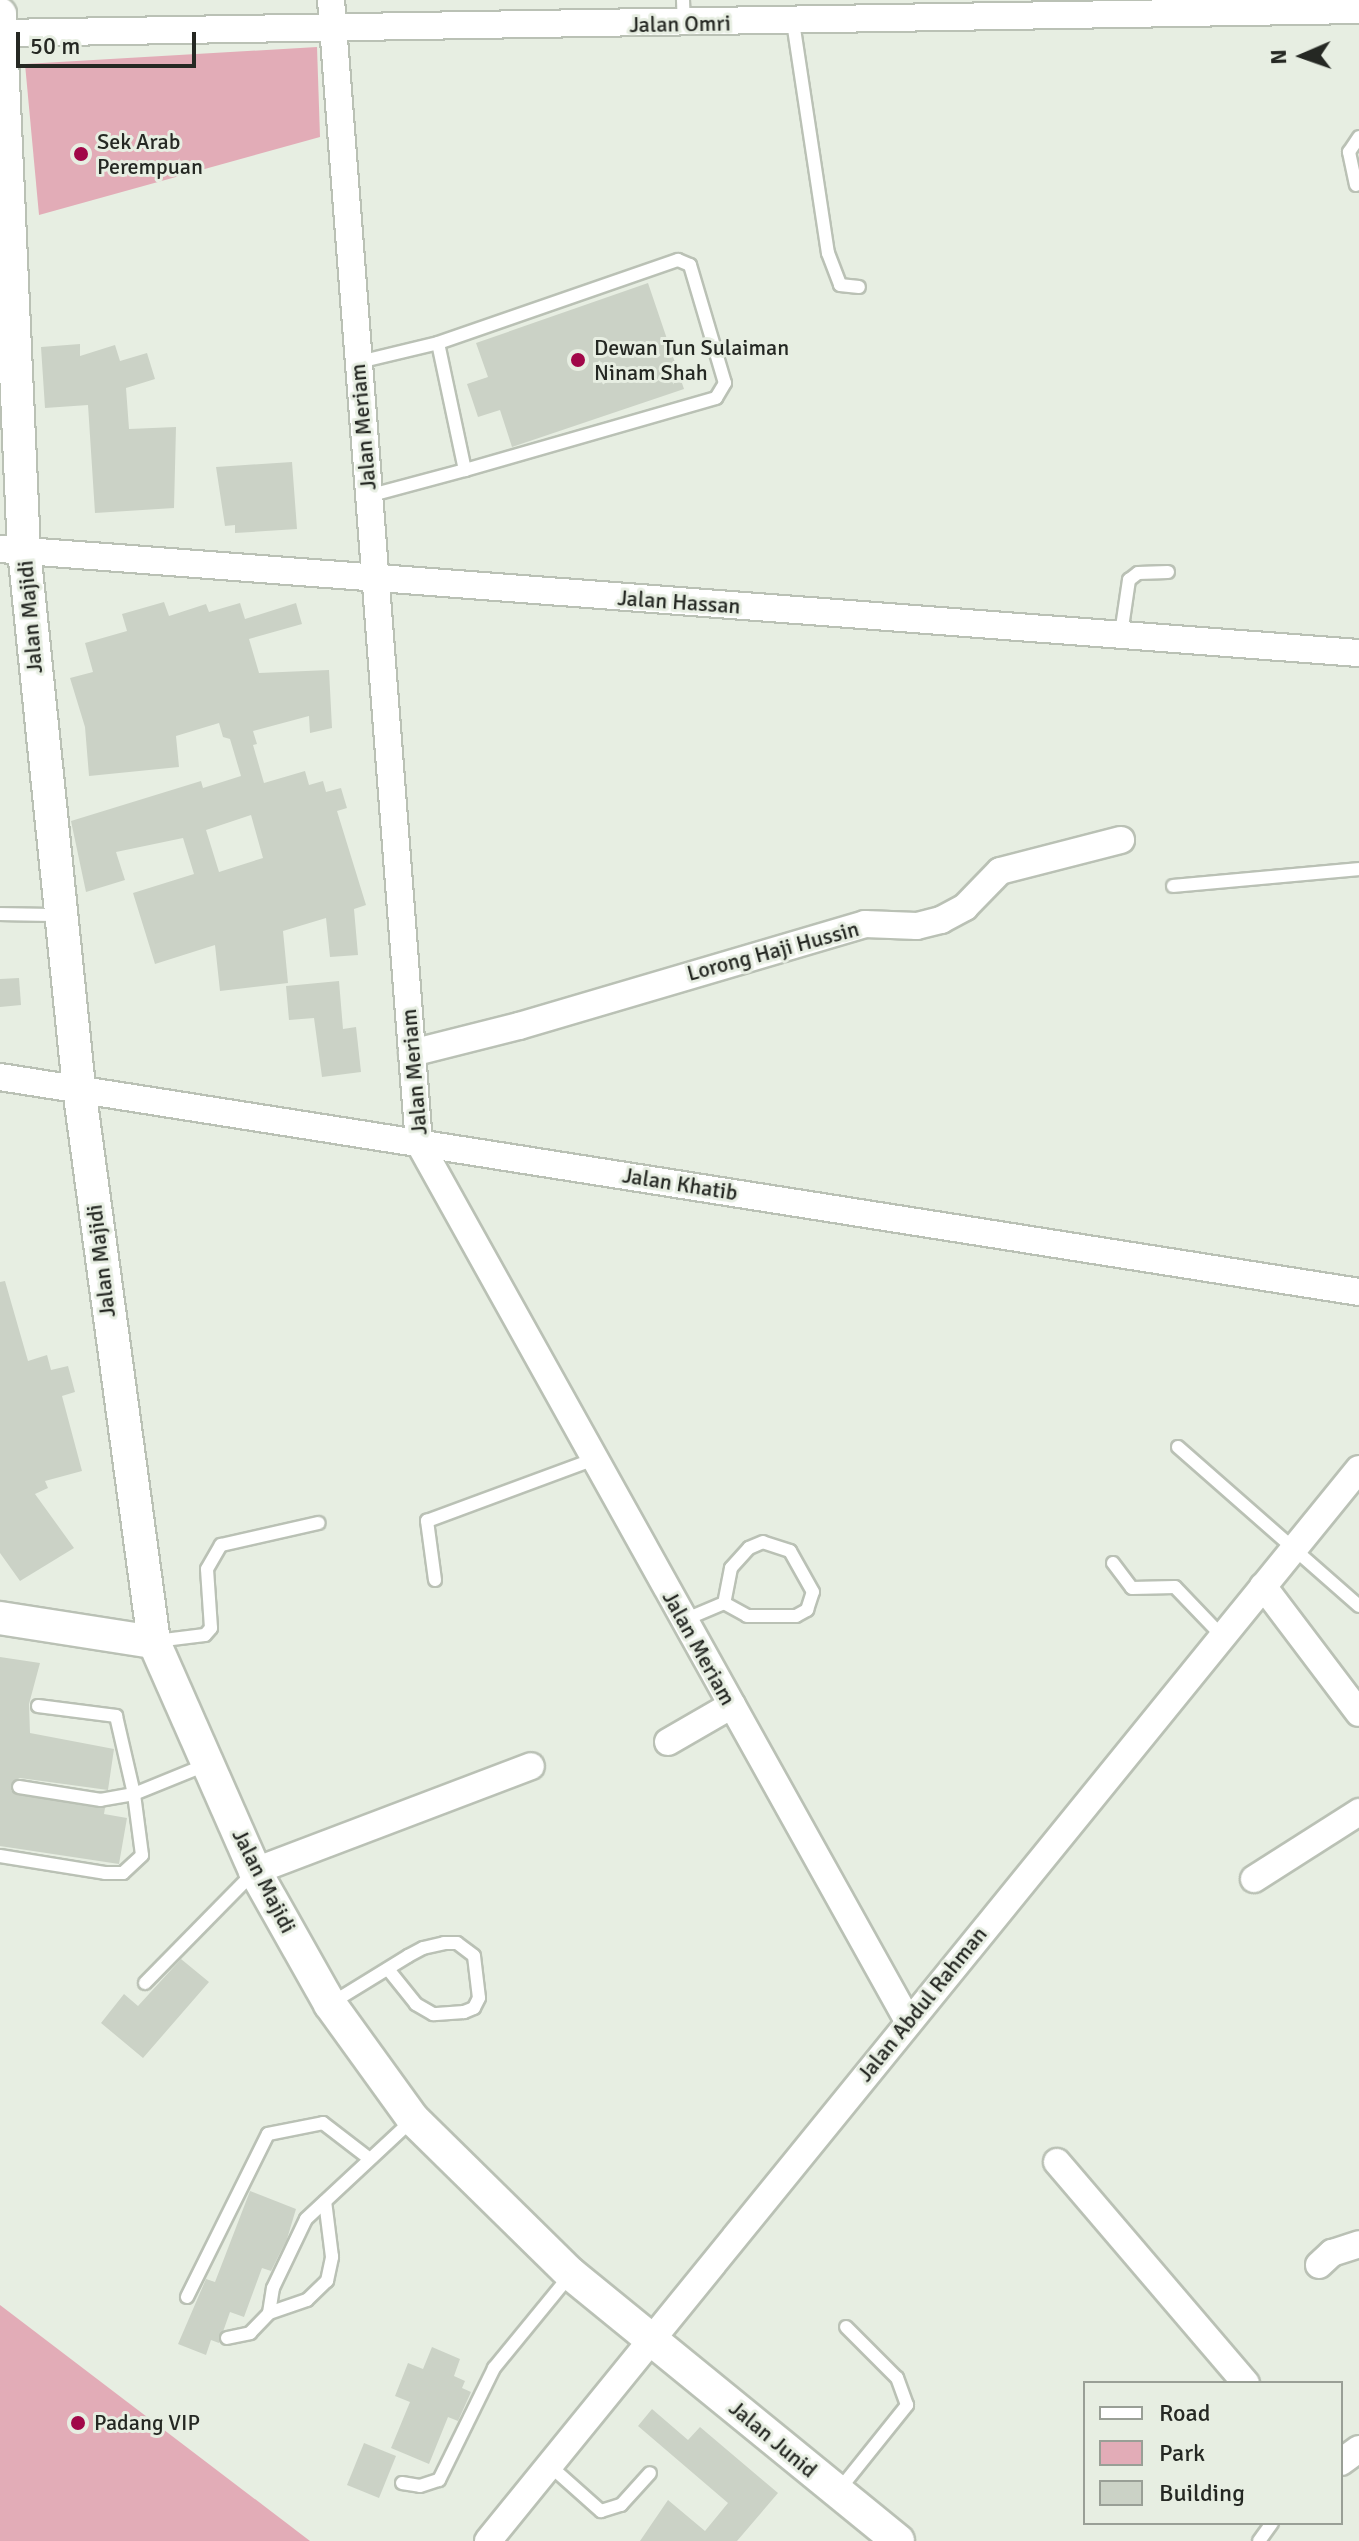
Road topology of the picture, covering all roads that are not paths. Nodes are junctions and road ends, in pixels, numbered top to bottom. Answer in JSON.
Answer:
{"nodes":[{"id":1,"x":331,"y":0,"type":"edge"},
{"id":2,"x":1359,"y":10,"type":"edge"},
{"id":3,"x":684,"y":12,"type":"edge"},
{"id":4,"x":793,"y":22,"type":"junction"},
{"id":5,"x":1,"y":27,"type":"edge"},
{"id":6,"x":333,"y":31,"type":"junction"},
{"id":7,"x":1359,"y":137,"type":"edge"},
{"id":8,"x":1356,"y":185,"type":"dead end"},
{"id":9,"x":859,"y":287,"type":"dead end"},
{"id":10,"x":438,"y":343,"type":"junction"},
{"id":11,"x":358,"y":362,"type":"junction"},
{"id":12,"x":465,"y":470,"type":"junction"},
{"id":13,"x":368,"y":496,"type":"junction"},
{"id":14,"x":12,"y":549,"type":"edge"},
{"id":15,"x":1168,"y":572,"type":"dead end"},
{"id":16,"x":375,"y":580,"type":"junction"},
{"id":17,"x":1121,"y":634,"type":"junction"},
{"id":18,"x":1359,"y":653,"type":"edge"},
{"id":19,"x":1121,"y":840,"type":"dead end"},
{"id":20,"x":1359,"y":869,"type":"edge"},
{"id":21,"x":1173,"y":886,"type":"dead end"},
{"id":22,"x":0,"y":914,"type":"edge"},
{"id":23,"x":59,"y":915,"type":"junction"},
{"id":24,"x":412,"y":1053,"type":"junction"},
{"id":25,"x":0,"y":1077,"type":"edge"},
{"id":26,"x":79,"y":1088,"type":"junction"},
{"id":27,"x":419,"y":1143,"type":"junction"},
{"id":28,"x":1359,"y":1292,"type":"edge"},
{"id":29,"x":1178,"y":1447,"type":"dead end"},
{"id":30,"x":595,"y":1459,"type":"junction"},
{"id":31,"x":1359,"y":1469,"type":"edge"},
{"id":32,"x":319,"y":1523,"type":"dead end"},
{"id":33,"x":1294,"y":1548,"type":"junction"},
{"id":34,"x":1113,"y":1563,"type":"dead end"},
{"id":35,"x":435,"y":1580,"type":"dead end"},
{"id":36,"x":1263,"y":1586,"type":"junction"},
{"id":37,"x":724,"y":1603,"type":"junction"},
{"id":38,"x":1359,"y":1606,"type":"edge"},
{"id":39,"x":0,"y":1618,"type":"edge"},
{"id":40,"x":684,"y":1620,"type":"junction"},
{"id":41,"x":1222,"y":1636,"type":"junction"},
{"id":42,"x":154,"y":1642,"type":"junction"},
{"id":43,"x":732,"y":1705,"type":"junction"},
{"id":44,"x":38,"y":1706,"type":"dead end"},
{"id":45,"x":1359,"y":1713,"type":"edge"},
{"id":46,"x":668,"y":1742,"type":"dead end"},
{"id":47,"x":208,"y":1764,"type":"junction"},
{"id":48,"x":531,"y":1766,"type":"dead end"},
{"id":49,"x":19,"y":1787,"type":"dead end"},
{"id":50,"x":134,"y":1794,"type":"junction"},
{"id":51,"x":1359,"y":1812,"type":"edge"},
{"id":52,"x":0,"y":1856,"type":"edge"},
{"id":53,"x":255,"y":1871,"type":"junction"},
{"id":54,"x":1254,"y":1879,"type":"dead end"},
{"id":55,"x":388,"y":1969,"type":"junction"},
{"id":56,"x":145,"y":1983,"type":"dead end"},
{"id":57,"x":330,"y":2004,"type":"junction"},
{"id":58,"x":908,"y":2021,"type":"junction"},
{"id":59,"x":413,"y":2119,"type":"junction"},
{"id":60,"x":370,"y":2159,"type":"junction"},
{"id":61,"x":1057,"y":2162,"type":"dead end"},
{"id":62,"x":325,"y":2201,"type":"junction"},
{"id":63,"x":1359,"y":2244,"type":"edge"},
{"id":64,"x":1319,"y":2265,"type":"dead end"},
{"id":65,"x":571,"y":2274,"type":"junction"},
{"id":66,"x":187,"y":2297,"type":"dead end"},
{"id":67,"x":269,"y":2313,"type":"junction"},
{"id":68,"x":846,"y":2327,"type":"dead end"},
{"id":69,"x":649,"y":2337,"type":"junction"},
{"id":70,"x":227,"y":2338,"type":"dead end"},
{"id":71,"x":1244,"y":2381,"type":"edge"},
{"id":72,"x":548,"y":2464,"type":"junction"},
{"id":73,"x":650,"y":2473,"type":"dead end"},
{"id":74,"x":402,"y":2483,"type":"dead end"},
{"id":75,"x":837,"y":2492,"type":"junction"},
{"id":76,"x":884,"y":2537,"type":"edge"},
{"id":77,"x":488,"y":2541,"type":"edge"}],
"edges":[{"from":1,"to":6,"type":"street","name":"Jalan Meriam"},
{"from":2,"to":4,"type":"street","name":"Jalan Omri"},
{"from":3,"to":4,"type":"street","name":"Jalan Omri"},
{"from":3,"to":6,"type":"street","name":"Jalan Omri"},
{"from":4,"to":9,"type":"lane"},
{"from":5,"to":6,"type":"street","name":"Jalan Omri"},
{"from":5,"to":14,"type":"street","name":"Jalan Majidi"},
{"from":6,"to":11,"type":"street","name":"Jalan Meriam"},
{"from":7,"to":8,"type":"lane"},
{"from":10,"to":11,"type":"lane"},
{"from":10,"to":12,"type":"lane"},
{"from":10,"to":12,"type":"lane"},
{"from":11,"to":13,"type":"street","name":"Jalan Meriam"},
{"from":12,"to":13,"type":"lane"},
{"from":13,"to":16,"type":"street","name":"Jalan Meriam"},
{"from":14,"to":16,"type":"street","name":"Jalan Hassan"},
{"from":14,"to":23,"type":"street","name":"Jalan Majidi"},
{"from":15,"to":17,"type":"lane"},
{"from":16,"to":17,"type":"street","name":"Jalan Hassan"},
{"from":16,"to":24,"type":"street","name":"Jalan Meriam"},
{"from":17,"to":18,"type":"street","name":"Jalan Hassan"},
{"from":19,"to":24,"type":"street","name":"Lorong Haji Hussin"},
{"from":20,"to":21,"type":"lane"},
{"from":22,"to":23,"type":"lane"},
{"from":23,"to":26,"type":"street","name":"Jalan Majidi"},
{"from":24,"to":27,"type":"street","name":"Jalan Meriam"},
{"from":25,"to":26,"type":"street","name":"Jalan Khatib"},
{"from":26,"to":27,"type":"street","name":"Jalan Khatib"},
{"from":26,"to":42,"type":"street","name":"Jalan Majidi"},
{"from":27,"to":28,"type":"street","name":"Jalan Khatib"},
{"from":27,"to":30,"type":"street","name":"Jalan Meriam"},
{"from":29,"to":33,"type":"lane"},
{"from":30,"to":35,"type":"lane"},
{"from":30,"to":40,"type":"street","name":"Jalan Meriam"},
{"from":31,"to":33,"type":"street","name":"Jalan Abdul Rahman"},
{"from":32,"to":42,"type":"lane"},
{"from":33,"to":36,"type":"street","name":"Jalan Abdul Rahman"},
{"from":33,"to":38,"type":"lane"},
{"from":34,"to":41,"type":"lane"},
{"from":36,"to":41,"type":"street","name":"Jalan Abdul Rahman"},
{"from":36,"to":45,"type":"street"},
{"from":37,"to":37,"type":"lane"},
{"from":37,"to":40,"type":"lane"},
{"from":39,"to":42,"type":"street"},
{"from":40,"to":43,"type":"street","name":"Jalan Meriam"},
{"from":41,"to":58,"type":"street","name":"Jalan Abdul Rahman"},
{"from":42,"to":47,"type":"street","name":"Jalan Majidi"},
{"from":43,"to":46,"type":"street"},
{"from":43,"to":58,"type":"street","name":"Jalan Meriam"},
{"from":44,"to":50,"type":"lane"},
{"from":47,"to":50,"type":"lane"},
{"from":47,"to":53,"type":"street","name":"Jalan Majidi"},
{"from":48,"to":53,"type":"street"},
{"from":49,"to":50,"type":"lane"},
{"from":50,"to":52,"type":"lane"},
{"from":51,"to":54,"type":"street"},
{"from":53,"to":56,"type":"lane"},
{"from":53,"to":57,"type":"street","name":"Jalan Majidi"},
{"from":55,"to":55,"type":"lane"},
{"from":55,"to":57,"type":"lane"},
{"from":57,"to":59,"type":"street","name":"Jalan Majidi"},
{"from":58,"to":69,"type":"street","name":"Jalan Abdul Rahman"},
{"from":59,"to":60,"type":"lane"},
{"from":59,"to":65,"type":"street","name":"Jalan Majidi"},
{"from":60,"to":62,"type":"lane"},
{"from":60,"to":66,"type":"lane"},
{"from":61,"to":71,"type":"street"},
{"from":62,"to":67,"type":"lane"},
{"from":62,"to":67,"type":"lane"},
{"from":63,"to":64,"type":"street"},
{"from":65,"to":69,"type":"street","name":"Jalan Majidi"},
{"from":65,"to":74,"type":"lane"},
{"from":67,"to":70,"type":"lane"},
{"from":68,"to":75,"type":"lane"},
{"from":69,"to":72,"type":"street","name":"Jalan Abdul Rahman"},
{"from":69,"to":75,"type":"street","name":"Jalan Junid"},
{"from":72,"to":73,"type":"lane"},
{"from":72,"to":77,"type":"street","name":"Jalan Abdul Rahman"},
{"from":75,"to":76,"type":"street","name":"Jalan Junid"}]}
